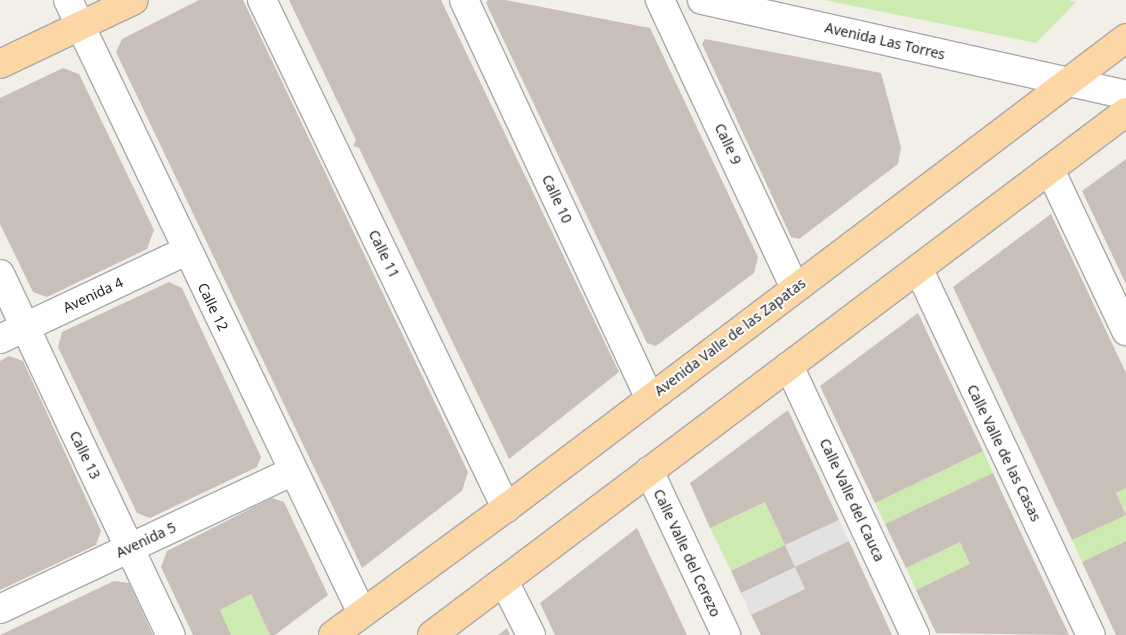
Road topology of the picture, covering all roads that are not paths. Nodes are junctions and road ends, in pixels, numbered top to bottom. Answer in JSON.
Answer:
{"nodes":[{"id":1,"x":68,"y":0,"type":"edge"},
{"id":2,"x":134,"y":0,"type":"edge"},
{"id":3,"x":262,"y":0,"type":"edge"},
{"id":4,"x":464,"y":0,"type":"edge"},
{"id":5,"x":660,"y":0,"type":"edge"},
{"id":6,"x":702,"y":0,"type":"edge"},
{"id":7,"x":80,"y":25,"type":"junction"},
{"id":8,"x":1126,"y":38,"type":"edge"},
{"id":9,"x":0,"y":64,"type":"edge"},
{"id":10,"x":1068,"y":82,"type":"junction"},
{"id":11,"x":1126,"y":94,"type":"edge"},
{"id":12,"x":1126,"y":112,"type":"edge"},
{"id":13,"x":1051,"y":172,"type":"junction"},
{"id":14,"x":186,"y":251,"type":"junction"},
{"id":15,"x":919,"y":270,"type":"junction"},
{"id":16,"x":0,"y":274,"type":"edge"},
{"id":17,"x":795,"y":288,"type":"junction"},
{"id":18,"x":24,"y":328,"type":"junction"},
{"id":19,"x":1126,"y":331,"type":"edge"},
{"id":20,"x":0,"y":339,"type":"edge"},
{"id":21,"x":789,"y":366,"type":"junction"},
{"id":22,"x":650,"y":398,"type":"junction"},
{"id":23,"x":293,"y":471,"type":"junction"},
{"id":24,"x":649,"y":471,"type":"junction"},
{"id":25,"x":506,"y":508,"type":"junction"},
{"id":26,"x":130,"y":548,"type":"junction"},
{"id":27,"x":504,"y":581,"type":"junction"},
{"id":28,"x":0,"y":609,"type":"edge"},
{"id":29,"x":362,"y":613,"type":"junction"},
{"id":30,"x":171,"y":635,"type":"edge"},
{"id":31,"x":333,"y":635,"type":"edge"},
{"id":32,"x":432,"y":635,"type":"edge"},
{"id":33,"x":531,"y":635,"type":"edge"},
{"id":34,"x":726,"y":635,"type":"edge"},
{"id":35,"x":915,"y":635,"type":"edge"},
{"id":36,"x":1091,"y":635,"type":"edge"}],
"edges":[{"from":1,"to":7,"type":"street","name":"Calle 12"},
{"from":2,"to":7,"type":"main road"},
{"from":3,"to":25,"type":"street","name":"Calle 11"},
{"from":4,"to":22,"type":"street","name":"Calle 10"},
{"from":5,"to":17,"type":"street","name":"Calle 9"},
{"from":6,"to":10,"type":"street","name":"Avenida Las Torres"},
{"from":7,"to":9,"type":"main road"},
{"from":7,"to":14,"type":"street","name":"Calle 12"},
{"from":8,"to":10,"type":"main road","name":"Avenida Valle de las Zapatas"},
{"from":10,"to":11,"type":"street","name":"Avenida Las Torres"},
{"from":10,"to":17,"type":"main road","name":"Avenida Valle de las Zapatas"},
{"from":12,"to":13,"type":"main road"},
{"from":13,"to":15,"type":"main road"},
{"from":13,"to":19,"type":"street"},
{"from":14,"to":18,"type":"street","name":"Avenida 4"},
{"from":14,"to":23,"type":"street","name":"Calle 12"},
{"from":15,"to":21,"type":"main road"},
{"from":15,"to":36,"type":"street","name":"Calle Valle de las Casas"},
{"from":16,"to":18,"type":"street","name":"Calle 13"},
{"from":17,"to":22,"type":"main road","name":"Avenida Valle de las Zapatas"},
{"from":18,"to":20,"type":"street","name":"Avenida 4"},
{"from":18,"to":26,"type":"street","name":"Calle 13"},
{"from":21,"to":24,"type":"main road"},
{"from":21,"to":35,"type":"street","name":"Calle Valle del Cauca"},
{"from":22,"to":25,"type":"main road","name":"Avenida Valle de las Zapatas"},
{"from":23,"to":26,"type":"street","name":"Avenida 5"},
{"from":23,"to":29,"type":"street","name":"Calle 12"},
{"from":24,"to":27,"type":"main road"},
{"from":24,"to":34,"type":"street","name":"Calle Valle del Cerezo"},
{"from":25,"to":29,"type":"main road","name":"Avenida Valle de las Zapatas"},
{"from":26,"to":28,"type":"street","name":"Avenida 5"},
{"from":26,"to":30,"type":"street","name":"Calle 13"},
{"from":27,"to":32,"type":"main road"},
{"from":27,"to":33,"type":"street"},
{"from":29,"to":31,"type":"main road","name":"Avenida Valle de las Zapatas"}]}
